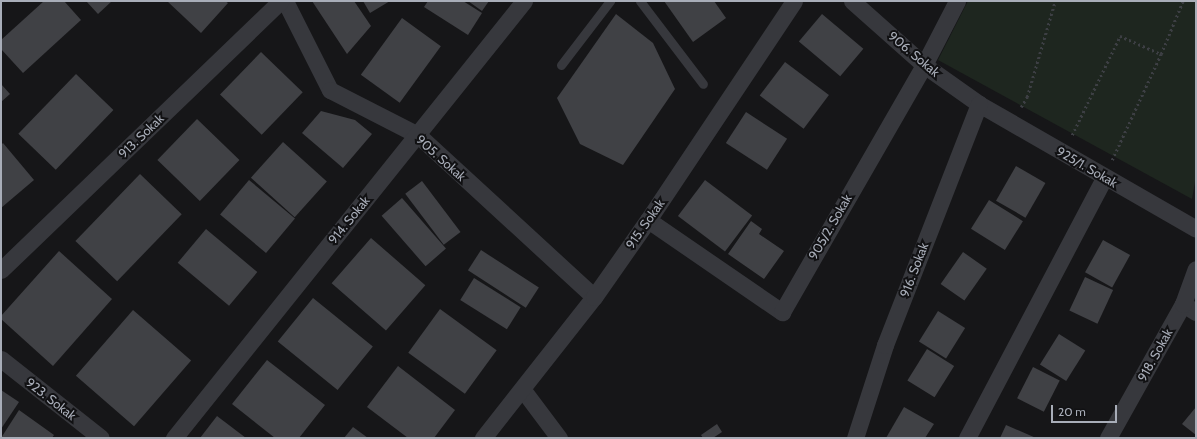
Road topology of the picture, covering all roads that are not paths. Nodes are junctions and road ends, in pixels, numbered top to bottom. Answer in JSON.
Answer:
{"nodes":[{"id":1,"x":281,"y":1,"type":"edge"},
{"id":2,"x":285,"y":1,"type":"edge"},
{"id":3,"x":524,"y":1,"type":"edge"},
{"id":4,"x":610,"y":1,"type":"edge"},
{"id":5,"x":640,"y":1,"type":"edge"},
{"id":6,"x":794,"y":1,"type":"edge"},
{"id":7,"x":852,"y":1,"type":"edge"},
{"id":8,"x":957,"y":1,"type":"edge"},
{"id":9,"x":561,"y":65,"type":"dead end"},
{"id":10,"x":924,"y":65,"type":"junction"},
{"id":11,"x":703,"y":84,"type":"dead end"},
{"id":12,"x":978,"y":104,"type":"junction"},
{"id":13,"x":418,"y":135,"type":"junction"},
{"id":14,"x":1104,"y":178,"type":"junction"},
{"id":15,"x":648,"y":220,"type":"junction"},
{"id":16,"x":1196,"y":229,"type":"edge"},
{"id":17,"x":1196,"y":269,"type":"edge"},
{"id":18,"x":1,"y":270,"type":"edge"},
{"id":19,"x":594,"y":297,"type":"junction"},
{"id":20,"x":1190,"y":308,"type":"edge"},
{"id":21,"x":1,"y":359,"type":"edge"},
{"id":22,"x":523,"y":390,"type":"junction"},
{"id":23,"x":101,"y":438,"type":"edge"},
{"id":24,"x":174,"y":438,"type":"edge"},
{"id":25,"x":483,"y":438,"type":"edge"},
{"id":26,"x":559,"y":438,"type":"edge"},
{"id":27,"x":855,"y":438,"type":"edge"},
{"id":28,"x":967,"y":438,"type":"edge"},
{"id":29,"x":1108,"y":438,"type":"edge"}],
"edges":[{"from":1,"to":18,"type":"street","name":"913. Sokak"},
{"from":2,"to":13,"type":"street","name":"905. Sokak"},
{"from":3,"to":13,"type":"street","name":"914. Sokak"},
{"from":4,"to":9,"type":"lane"},
{"from":5,"to":11,"type":"lane"},
{"from":6,"to":15,"type":"street","name":"915. Sokak"},
{"from":7,"to":10,"type":"street","name":"906. Sokak"},
{"from":8,"to":10,"type":"street","name":"905/2. Sokak"},
{"from":10,"to":12,"type":"street","name":"906. Sokak"},
{"from":10,"to":15,"type":"street","name":"905/2. Sokak"},
{"from":12,"to":14,"type":"street","name":"925/1. Sokak"},
{"from":12,"to":27,"type":"street","name":"916. Sokak"},
{"from":13,"to":19,"type":"street","name":"905. Sokak"},
{"from":13,"to":24,"type":"street","name":"914. Sokak"},
{"from":14,"to":16,"type":"street","name":"925/1. Sokak"},
{"from":14,"to":28,"type":"street"},
{"from":15,"to":19,"type":"street","name":"915. Sokak"},
{"from":17,"to":20,"type":"street","name":"918. Sokak"},
{"from":19,"to":22,"type":"street","name":"915. Sokak"},
{"from":20,"to":29,"type":"street","name":"918. Sokak"},
{"from":21,"to":23,"type":"street","name":"923. Sokak"},
{"from":22,"to":25,"type":"street","name":"915. Sokak"},
{"from":22,"to":26,"type":"street"}]}
